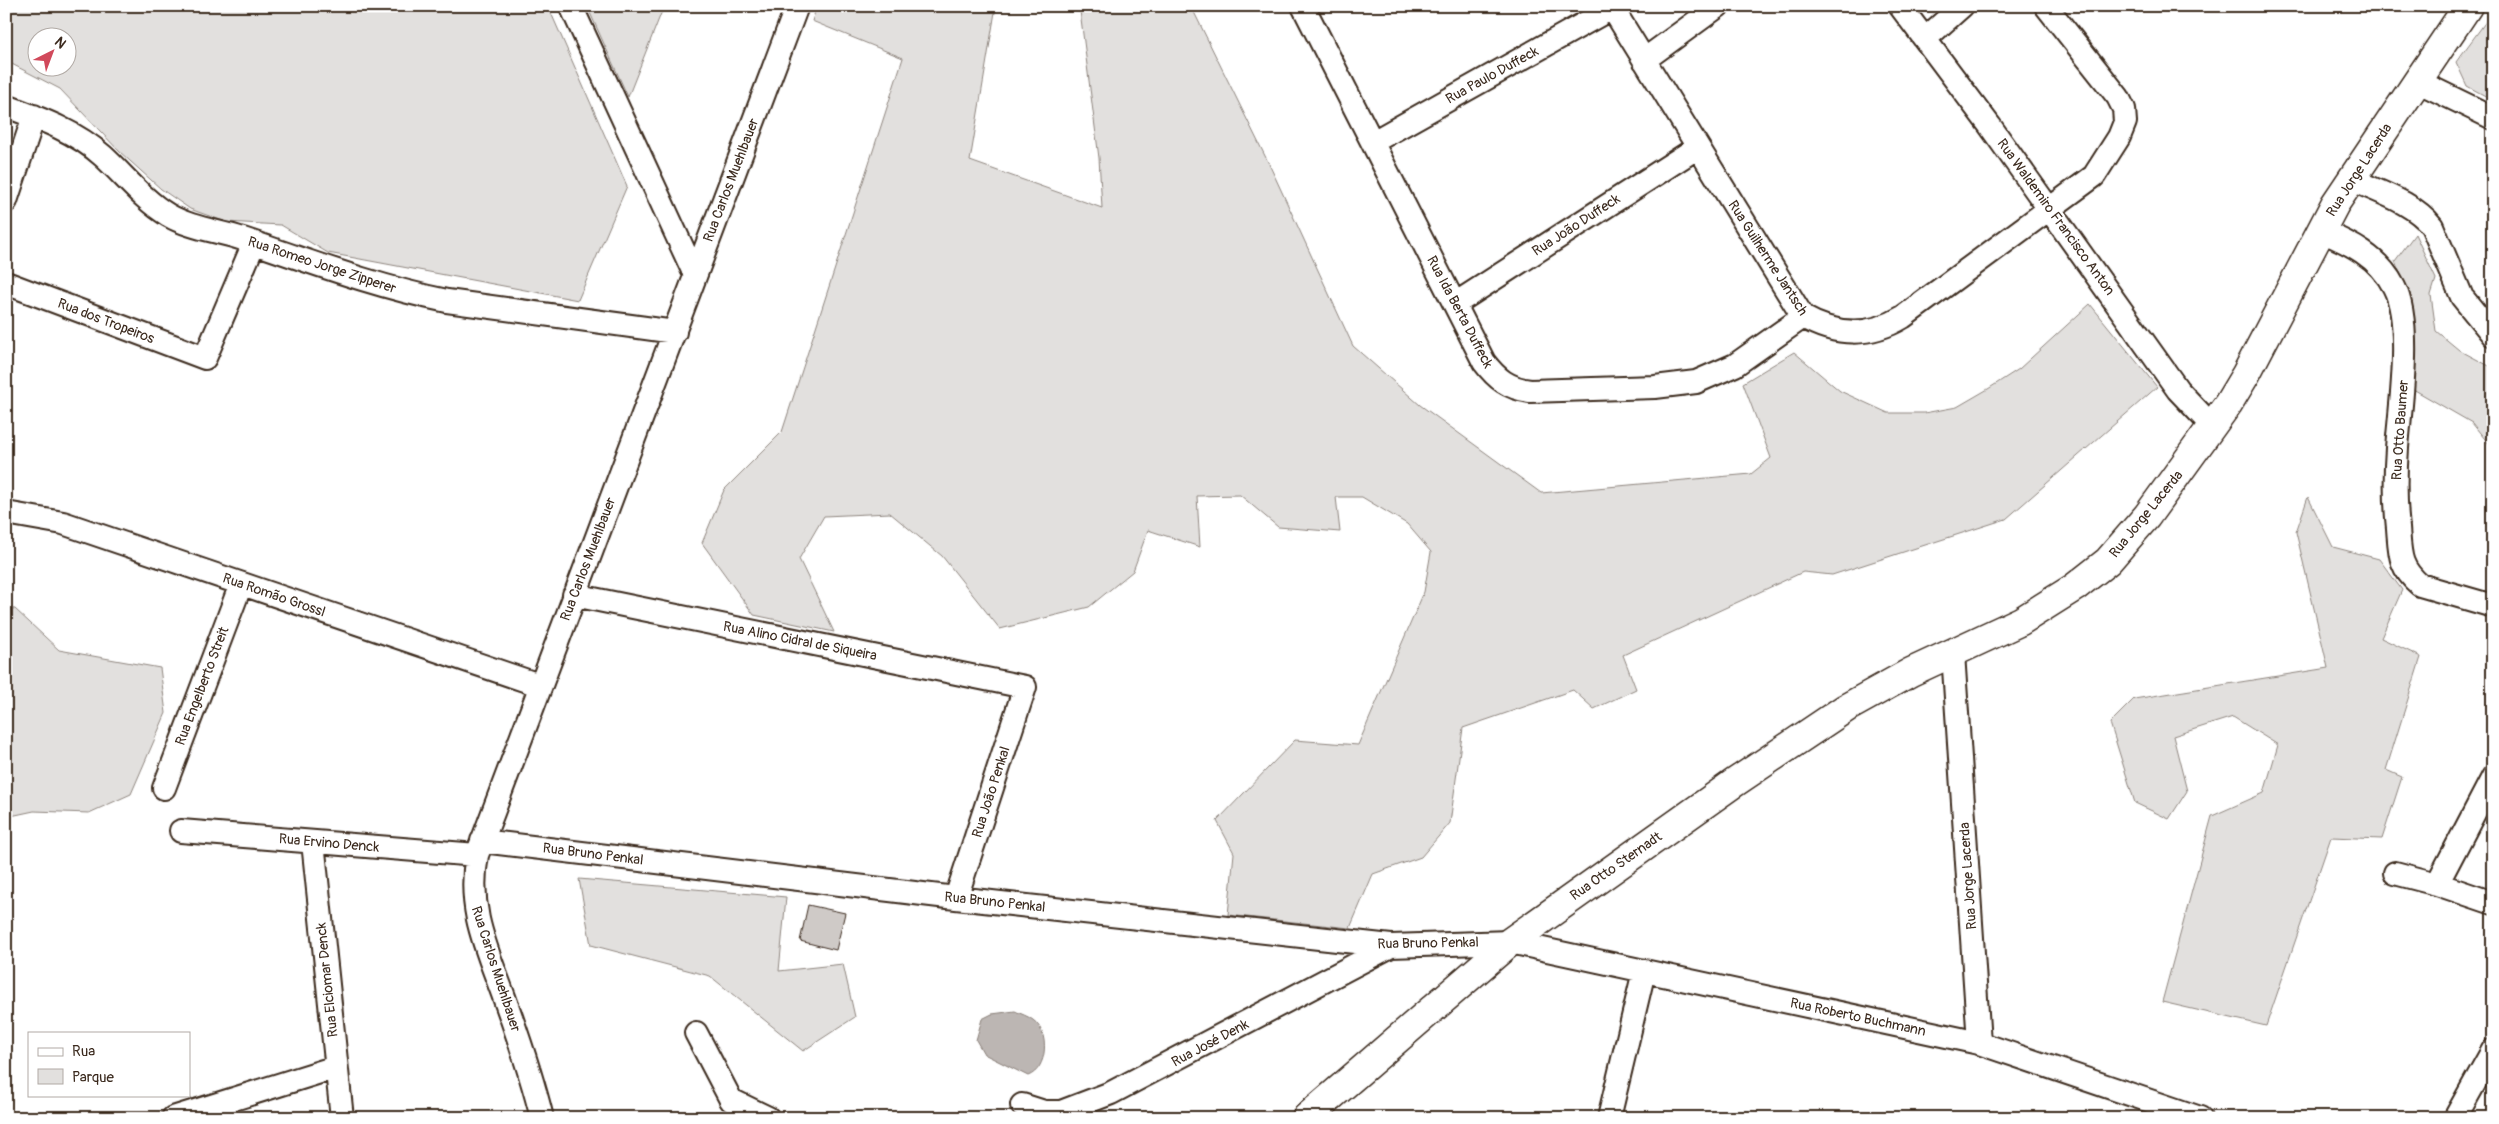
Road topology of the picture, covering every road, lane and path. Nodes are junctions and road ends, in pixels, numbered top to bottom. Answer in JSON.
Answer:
{"nodes":[{"id":1,"x":571,"y":6,"type":"edge"},
{"id":2,"x":797,"y":6,"type":"edge"},
{"id":3,"x":1303,"y":6,"type":"edge"},
{"id":4,"x":1718,"y":6,"type":"edge"},
{"id":5,"x":1900,"y":6,"type":"edge"},
{"id":6,"x":1962,"y":6,"type":"edge"},
{"id":7,"x":2046,"y":6,"type":"edge"},
{"id":8,"x":2468,"y":6,"type":"edge"},
{"id":9,"x":1611,"y":7,"type":"edge"},
{"id":10,"x":1925,"y":39,"type":"junction"},
{"id":11,"x":1644,"y":60,"type":"junction"},
{"id":12,"x":2417,"y":81,"type":"junction"},
{"id":13,"x":6,"y":106,"type":"edge"},
{"id":14,"x":34,"y":116,"type":"junction"},
{"id":15,"x":2493,"y":118,"type":"edge"},
{"id":16,"x":1373,"y":142,"type":"junction"},
{"id":17,"x":1698,"y":147,"type":"junction"},
{"id":18,"x":2352,"y":179,"type":"junction"},
{"id":19,"x":6,"y":201,"type":"edge"},
{"id":20,"x":2050,"y":209,"type":"junction"},
{"id":21,"x":2320,"y":231,"type":"junction"},
{"id":22,"x":254,"y":243,"type":"junction"},
{"id":23,"x":695,"y":275,"type":"junction"},
{"id":24,"x":6,"y":283,"type":"edge"},
{"id":25,"x":1454,"y":304,"type":"junction"},
{"id":26,"x":1803,"y":317,"type":"junction"},
{"id":27,"x":675,"y":332,"type":"junction"},
{"id":28,"x":2493,"y":335,"type":"edge"},
{"id":29,"x":2213,"y":427,"type":"junction"},
{"id":30,"x":6,"y":513,"type":"edge"},
{"id":31,"x":241,"y":584,"type":"junction"},
{"id":32,"x":574,"y":596,"type":"junction"},
{"id":33,"x":2493,"y":606,"type":"edge"},
{"id":34,"x":1953,"y":653,"type":"junction"},
{"id":35,"x":539,"y":685,"type":"junction"},
{"id":36,"x":1025,"y":687,"type":"joint"},
{"id":37,"x":2493,"y":777,"type":"edge"},
{"id":38,"x":164,"y":788,"type":"dead end"},
{"id":39,"x":2486,"y":807,"type":"edge"},
{"id":40,"x":181,"y":831,"type":"dead end"},
{"id":41,"x":313,"y":842,"type":"junction"},
{"id":42,"x":480,"y":848,"type":"junction"},
{"id":43,"x":2395,"y":873,"type":"dead end"},
{"id":44,"x":2437,"y":884,"type":"junction"},
{"id":45,"x":956,"y":898,"type":"junction"},
{"id":46,"x":2493,"y":903,"type":"edge"},
{"id":47,"x":1510,"y":942,"type":"junction"},
{"id":48,"x":1390,"y":946,"type":"junction"},
{"id":49,"x":1644,"y":971,"type":"junction"},
{"id":50,"x":696,"y":1033,"type":"dead end"},
{"id":51,"x":1979,"y":1042,"type":"junction"},
{"id":52,"x":2493,"y":1050,"type":"edge"},
{"id":53,"x":336,"y":1067,"type":"junction"},
{"id":54,"x":1022,"y":1105,"type":"dead end"},
{"id":55,"x":727,"y":1109,"type":"edge"},
{"id":56,"x":2191,"y":1116,"type":"edge"},
{"id":57,"x":173,"y":1118,"type":"edge"},
{"id":58,"x":342,"y":1118,"type":"edge"},
{"id":59,"x":542,"y":1118,"type":"edge"},
{"id":60,"x":768,"y":1118,"type":"edge"},
{"id":61,"x":1306,"y":1118,"type":"edge"},
{"id":62,"x":1609,"y":1118,"type":"edge"},
{"id":63,"x":2455,"y":1118,"type":"edge"}],
"edges":[{"from":1,"to":23,"type":"street"},
{"from":2,"to":23,"type":"street","name":"Rua Carlos Muehlbauer"},
{"from":3,"to":16,"type":"street","name":"Rua Ida Berta Duffeck"},
{"from":4,"to":11,"type":"street"},
{"from":5,"to":10,"type":"street","name":"Rua Waldemiro Francisco Anton"},
{"from":6,"to":10,"type":"street"},
{"from":7,"to":20,"type":"street","name":"Rua Guilherme Jantsch"},
{"from":8,"to":12,"type":"main road","name":"Rua Jorge Lacerda"},
{"from":9,"to":11,"type":"street","name":"Rua Guilherme Jantsch"},
{"from":9,"to":16,"type":"street","name":"Rua Paulo Duffeck"},
{"from":10,"to":20,"type":"street","name":"Rua Waldemiro Francisco Anton"},
{"from":11,"to":17,"type":"street","name":"Rua Guilherme Jantsch"},
{"from":12,"to":15,"type":"street"},
{"from":12,"to":18,"type":"main road","name":"Rua Jorge Lacerda"},
{"from":13,"to":14,"type":"street","name":"Rua Romeo Jorge Zipperer"},
{"from":14,"to":19,"type":"street"},
{"from":14,"to":22,"type":"street","name":"Rua Romeo Jorge Zipperer"},
{"from":16,"to":25,"type":"street","name":"Rua Ida Berta Duffeck"},
{"from":17,"to":25,"type":"street","name":"Rua João Duffeck"},
{"from":17,"to":26,"type":"street","name":"Rua Guilherme Jantsch"},
{"from":18,"to":21,"type":"main road","name":"Rua Jorge Lacerda"},
{"from":18,"to":28,"type":"street"},
{"from":20,"to":26,"type":"street","name":"Rua Guilherme Jantsch"},
{"from":20,"to":29,"type":"street","name":"Rua Waldemiro Francisco Anton"},
{"from":21,"to":29,"type":"main road","name":"Rua Jorge Lacerda"},
{"from":21,"to":33,"type":"street","name":"Rua Otto Baumer"},
{"from":22,"to":24,"type":"street","name":"Rua dos Tropeiros"},
{"from":22,"to":27,"type":"street","name":"Rua Romeo Jorge Zipperer"},
{"from":23,"to":27,"type":"street","name":"Rua Carlos Muehlbauer"},
{"from":25,"to":26,"type":"street","name":"Rua Ida Berta Duffeck"},
{"from":27,"to":32,"type":"street","name":"Rua Carlos Muehlbauer"},
{"from":29,"to":34,"type":"main road","name":"Rua Jorge Lacerda"},
{"from":30,"to":31,"type":"street","name":"Rua Romão Grossl"},
{"from":31,"to":35,"type":"street","name":"Rua Romão Grossl"},
{"from":31,"to":38,"type":"street","name":"Rua Engelberto Streit"},
{"from":32,"to":35,"type":"street","name":"Rua Carlos Muehlbauer"},
{"from":32,"to":36,"type":"street","name":"Rua Alino Cidral de Siqueira"},
{"from":34,"to":47,"type":"main road","name":"Rua Otto Sternadt"},
{"from":34,"to":51,"type":"street","name":"Rua Jorge Lacerda"},
{"from":35,"to":42,"type":"street","name":"Rua Carlos Muehlbauer"},
{"from":36,"to":45,"type":"street","name":"Rua João Penkal"},
{"from":37,"to":39,"type":"street"},
{"from":39,"to":44,"type":"street"},
{"from":40,"to":41,"type":"street","name":"Rua Ervino Denck"},
{"from":41,"to":42,"type":"street","name":"Rua Ervino Denck"},
{"from":41,"to":53,"type":"street","name":"Rua Elciomar Denck"},
{"from":42,"to":45,"type":"street","name":"Rua Bruno Penkal"},
{"from":42,"to":59,"type":"street","name":"Rua Carlos Muehlbauer"},
{"from":43,"to":44,"type":"street"},
{"from":44,"to":46,"type":"street"},
{"from":45,"to":48,"type":"street","name":"Rua Bruno Penkal"},
{"from":47,"to":48,"type":"street","name":"Rua Bruno Penkal"},
{"from":47,"to":49,"type":"street","name":"Rua Roberto Buchmann"},
{"from":47,"to":61,"type":"main road","name":"Rua Otto Sternadt"},
{"from":48,"to":54,"type":"street","name":"Rua José Denk"},
{"from":49,"to":51,"type":"street","name":"Rua Roberto Buchmann"},
{"from":49,"to":62,"type":"street"},
{"from":50,"to":55,"type":"street"},
{"from":51,"to":56,"type":"street","name":"Rua Roberto Buchmann"},
{"from":52,"to":63,"type":"street"},
{"from":53,"to":57,"type":"street"},
{"from":53,"to":58,"type":"street","name":"Rua Elciomar Denck"},
{"from":55,"to":60,"type":"street"}]}
